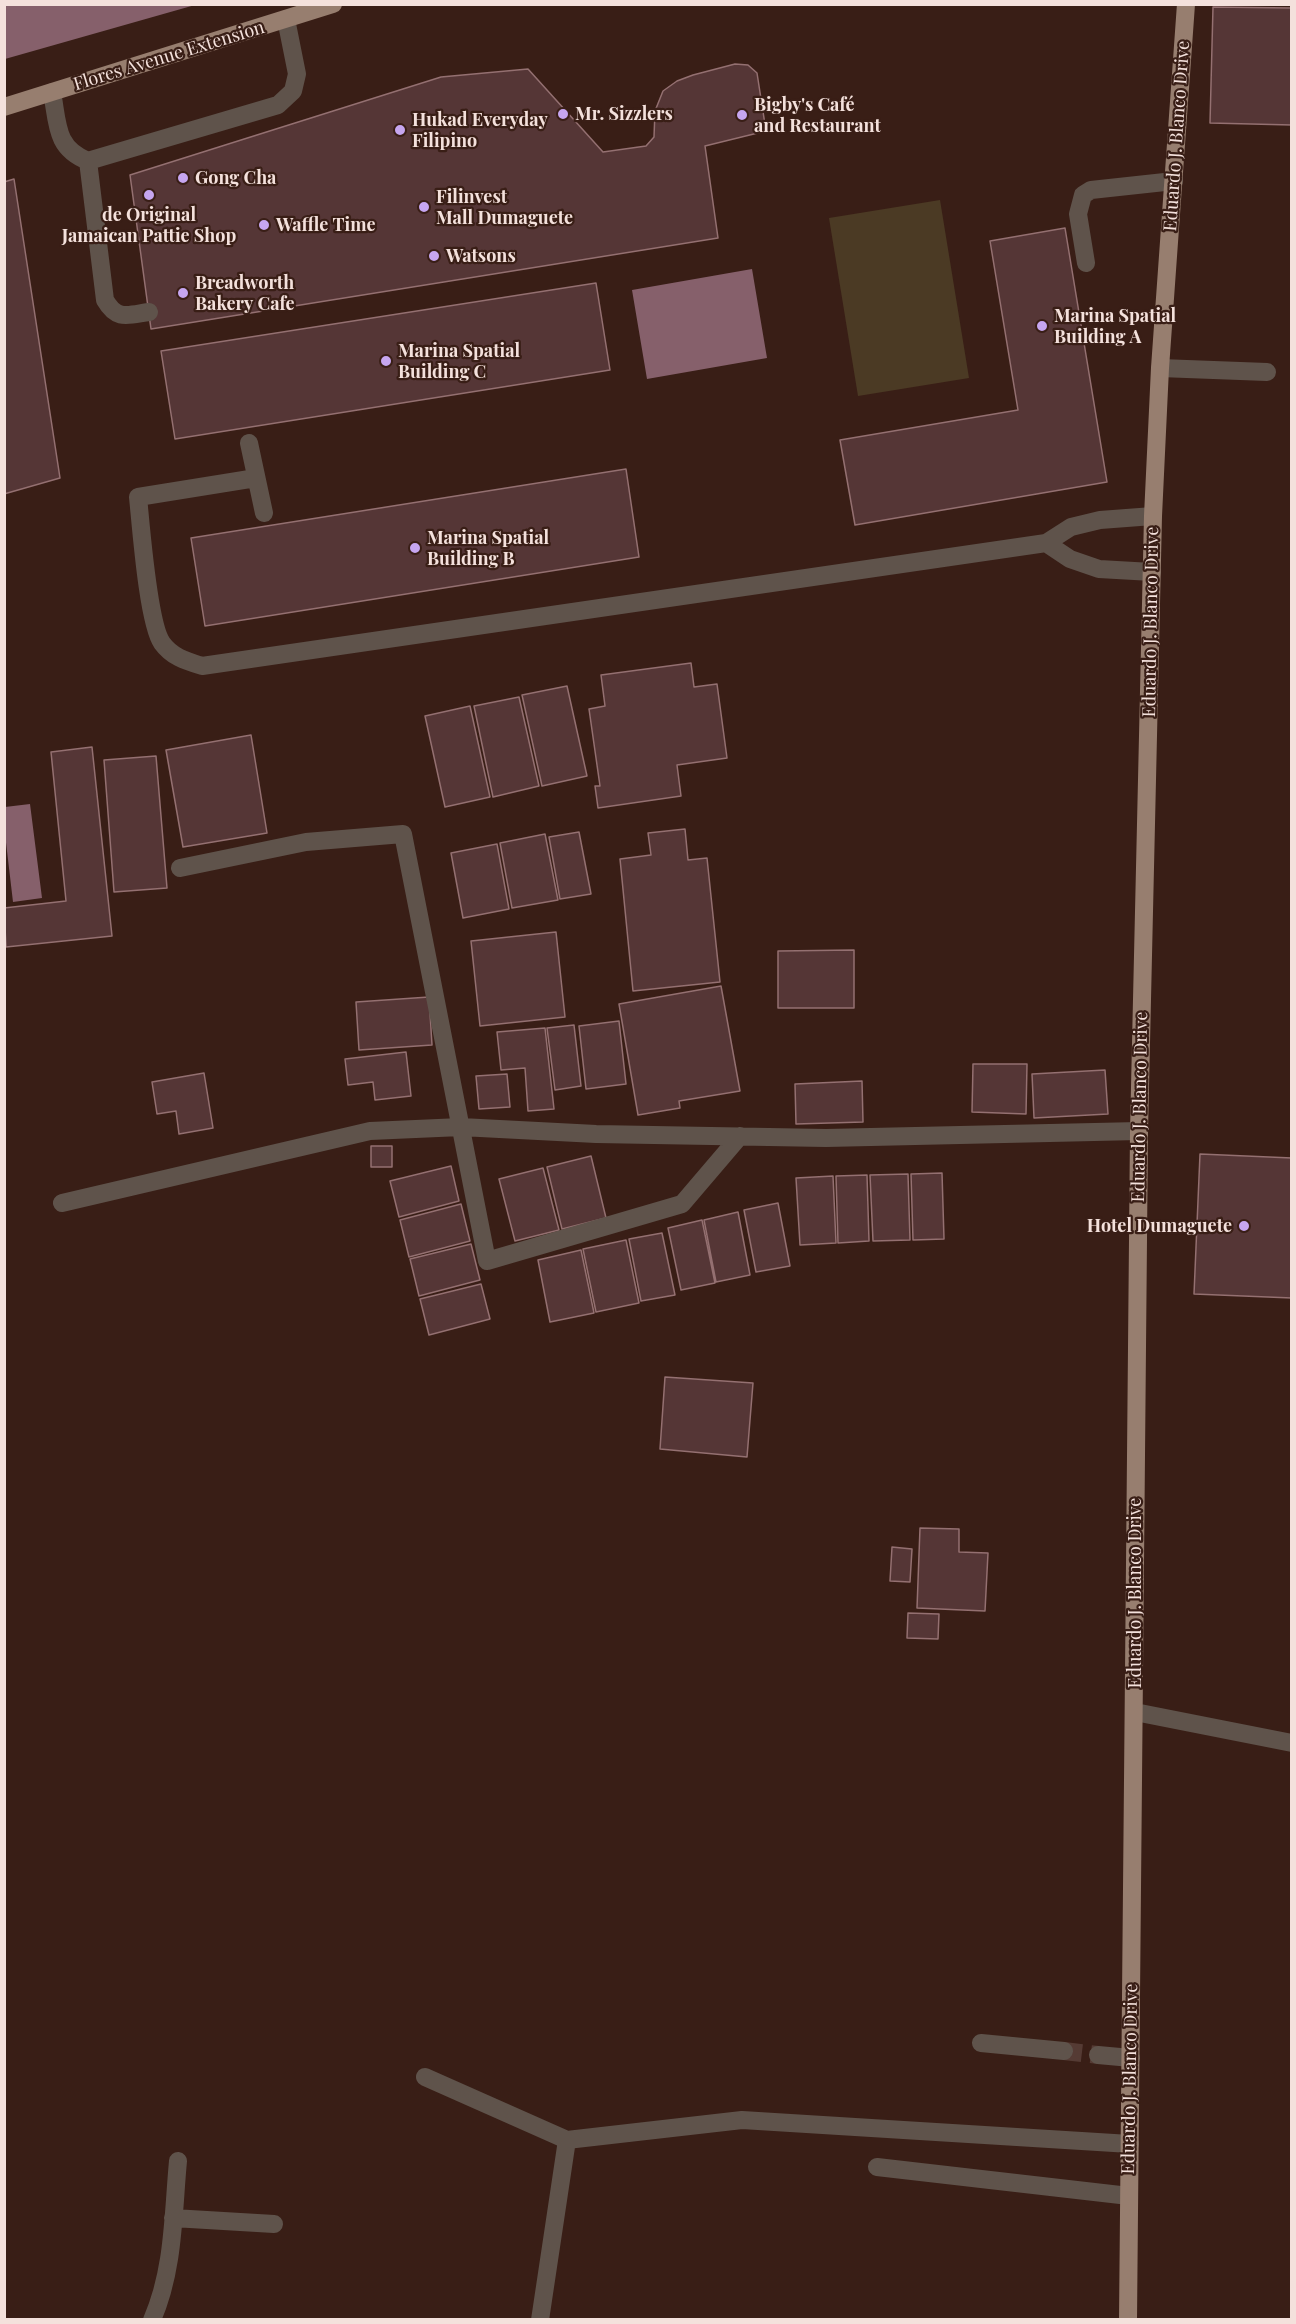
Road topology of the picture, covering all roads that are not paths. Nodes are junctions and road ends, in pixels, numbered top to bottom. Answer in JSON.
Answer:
{"nodes":[{"id":1,"x":333,"y":4,"type":"edge"},
{"id":2,"x":1186,"y":4,"type":"edge"},
{"id":3,"x":286,"y":20,"type":"junction"},
{"id":4,"x":52,"y":92,"type":"junction"},
{"id":5,"x":4,"y":107,"type":"edge"},
{"id":6,"x":88,"y":161,"type":"junction"},
{"id":7,"x":1174,"y":181,"type":"junction"},
{"id":8,"x":1086,"y":263,"type":"dead end"},
{"id":9,"x":149,"y":312,"type":"dead end"},
{"id":10,"x":1160,"y":368,"type":"junction"},
{"id":11,"x":1267,"y":372,"type":"dead end"},
{"id":12,"x":249,"y":443,"type":"dead end"},
{"id":13,"x":256,"y":478,"type":"junction"},
{"id":14,"x":264,"y":513,"type":"dead end"},
{"id":15,"x":1154,"y":516,"type":"junction"},
{"id":16,"x":1046,"y":543,"type":"junction"},
{"id":17,"x":1152,"y":572,"type":"junction"},
{"id":18,"x":180,"y":868,"type":"dead end"},
{"id":19,"x":460,"y":1127,"type":"junction"},
{"id":20,"x":1139,"y":1131,"type":"junction"},
{"id":21,"x":740,"y":1137,"type":"junction"},
{"id":22,"x":62,"y":1203,"type":"dead end"},
{"id":23,"x":1135,"y":1712,"type":"junction"},
{"id":24,"x":1292,"y":1743,"type":"edge"},
{"id":25,"x":981,"y":2043,"type":"dead end"},
{"id":26,"x":1064,"y":2051,"type":"tunnel mouth"},
{"id":27,"x":1098,"y":2055,"type":"tunnel mouth"},
{"id":28,"x":1131,"y":2058,"type":"junction"},
{"id":29,"x":425,"y":2077,"type":"dead end"},
{"id":30,"x":567,"y":2140,"type":"junction"},
{"id":31,"x":1130,"y":2144,"type":"junction"},
{"id":32,"x":178,"y":2161,"type":"dead end"},
{"id":33,"x":877,"y":2168,"type":"dead end"},
{"id":34,"x":1129,"y":2196,"type":"junction"},
{"id":35,"x":173,"y":2218,"type":"junction"},
{"id":36,"x":274,"y":2224,"type":"dead end"},
{"id":37,"x":152,"y":2319,"type":"edge"},
{"id":38,"x":540,"y":2319,"type":"edge"},
{"id":39,"x":1128,"y":2319,"type":"edge"}],
"edges":[{"from":1,"to":3,"type":"main road","name":"Flores Avenue Extension"},
{"from":2,"to":7,"type":"main road","name":"Eduardo J. Blanco Drive"},
{"from":3,"to":4,"type":"main road","name":"Flores Avenue Extension"},
{"from":3,"to":6,"type":"street"},
{"from":4,"to":5,"type":"main road","name":"Flores Avenue Extension"},
{"from":4,"to":6,"type":"street"},
{"from":6,"to":9,"type":"street"},
{"from":7,"to":8,"type":"street"},
{"from":7,"to":10,"type":"main road","name":"Eduardo J. Blanco Drive"},
{"from":10,"to":11,"type":"street"},
{"from":10,"to":15,"type":"main road","name":"Eduardo J. Blanco Drive"},
{"from":12,"to":13,"type":"street"},
{"from":13,"to":14,"type":"street"},
{"from":13,"to":16,"type":"street"},
{"from":15,"to":16,"type":"street"},
{"from":15,"to":17,"type":"main road","name":"Eduardo J. Blanco Drive"},
{"from":16,"to":17,"type":"street"},
{"from":17,"to":20,"type":"main road","name":"Eduardo J. Blanco Drive"},
{"from":18,"to":19,"type":"street"},
{"from":19,"to":21,"type":"street"},
{"from":19,"to":21,"type":"street"},
{"from":19,"to":22,"type":"street"},
{"from":20,"to":21,"type":"street"},
{"from":20,"to":23,"type":"main road","name":"Eduardo J. Blanco Drive"},
{"from":23,"to":24,"type":"street"},
{"from":23,"to":28,"type":"main road","name":"Eduardo J. Blanco Drive"},
{"from":25,"to":26,"type":"street"},
{"from":27,"to":28,"type":"street"},
{"from":28,"to":31,"type":"main road","name":"Eduardo J. Blanco Drive"},
{"from":29,"to":30,"type":"street"},
{"from":30,"to":31,"type":"street"},
{"from":30,"to":38,"type":"street"},
{"from":31,"to":34,"type":"main road","name":"Eduardo J. Blanco Drive"},
{"from":32,"to":35,"type":"street"},
{"from":33,"to":34,"type":"street"},
{"from":34,"to":39,"type":"main road","name":"Eduardo J. Blanco Drive"},
{"from":35,"to":36,"type":"street"},
{"from":35,"to":37,"type":"street"}]}
